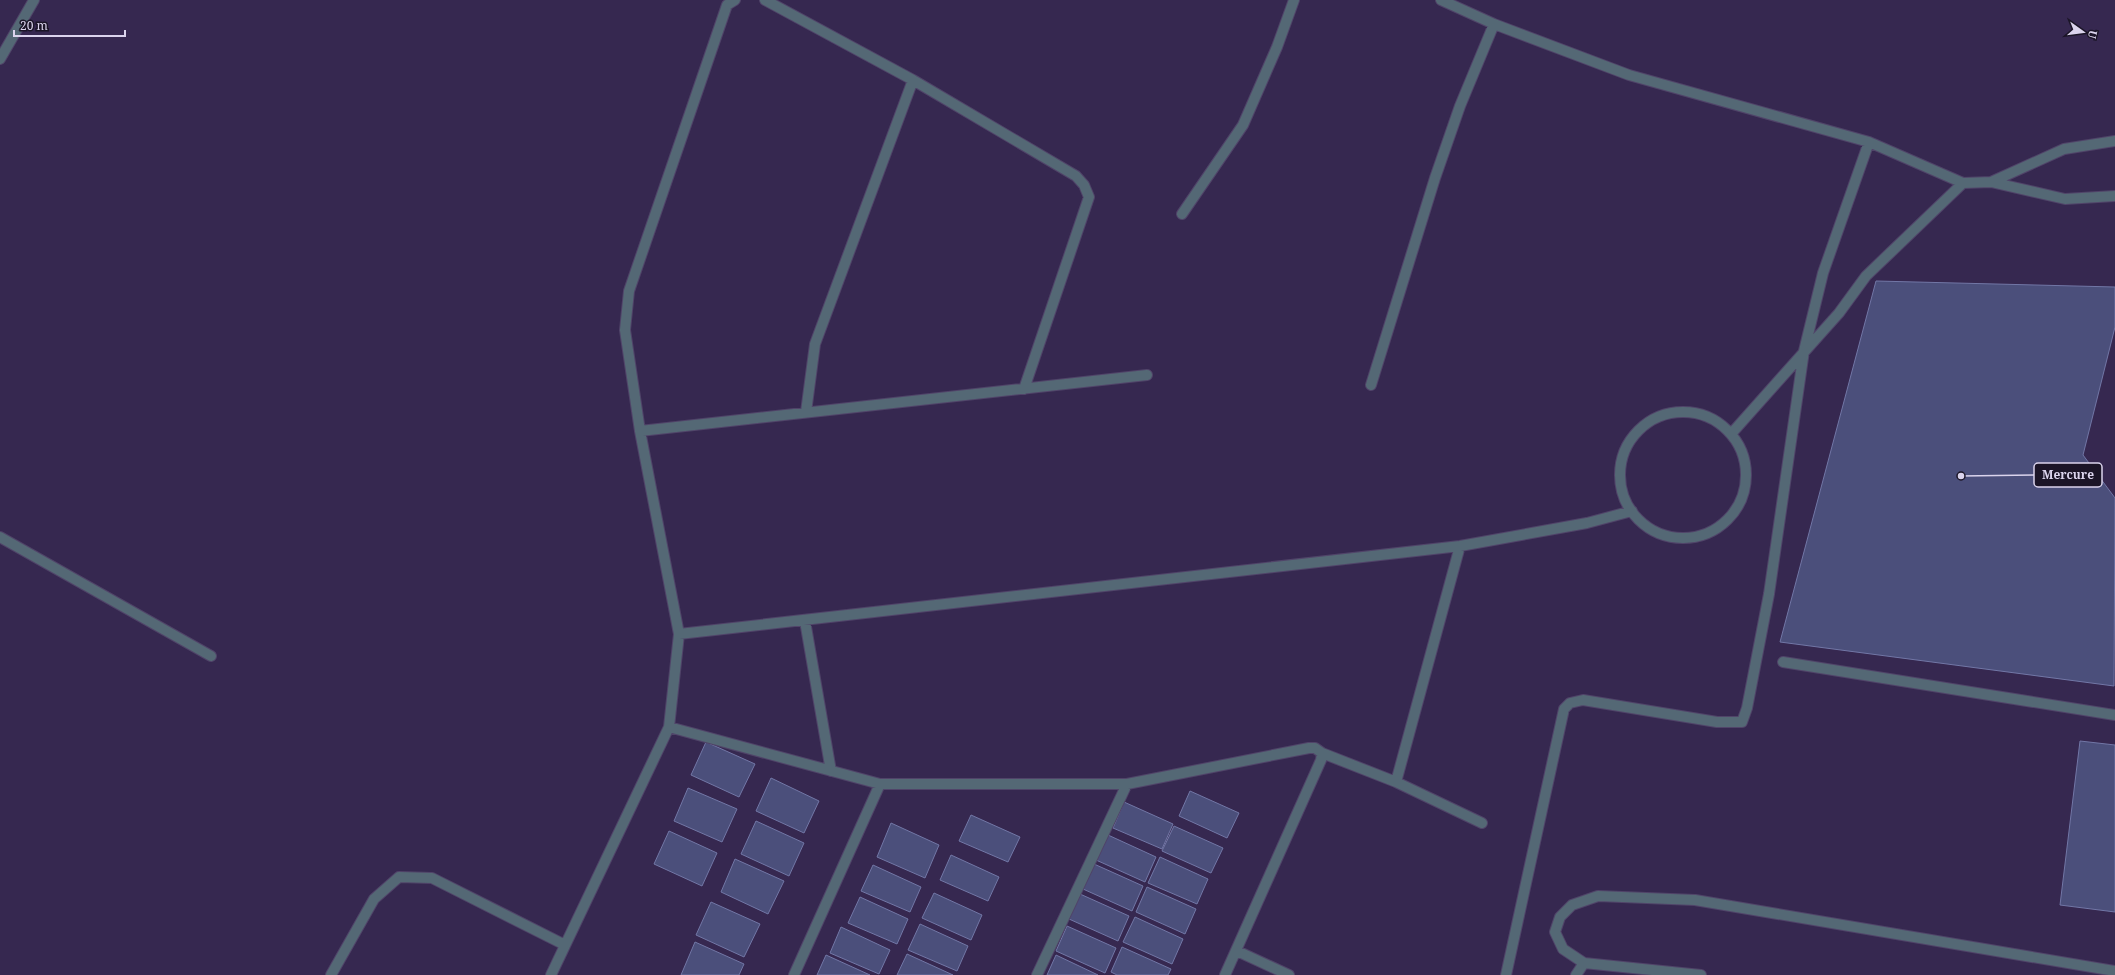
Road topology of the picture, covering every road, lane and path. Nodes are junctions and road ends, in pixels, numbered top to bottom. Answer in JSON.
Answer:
{"nodes":[{"id":1,"x":34,"y":0,"type":"edge"},
{"id":2,"x":734,"y":0,"type":"edge"},
{"id":3,"x":765,"y":0,"type":"edge"},
{"id":4,"x":1294,"y":0,"type":"edge"},
{"id":5,"x":1441,"y":0,"type":"edge"},
{"id":6,"x":1494,"y":24,"type":"junction"},
{"id":7,"x":0,"y":59,"type":"edge"},
{"id":8,"x":913,"y":80,"type":"junction"},
{"id":9,"x":2115,"y":141,"type":"edge"},
{"id":10,"x":1869,"y":142,"type":"junction"},
{"id":11,"x":1991,"y":182,"type":"junction"},
{"id":12,"x":1963,"y":183,"type":"junction"},
{"id":13,"x":2115,"y":196,"type":"edge"},
{"id":14,"x":1182,"y":214,"type":"dead end"},
{"id":15,"x":1804,"y":351,"type":"junction"},
{"id":16,"x":1147,"y":375,"type":"dead end"},
{"id":17,"x":1371,"y":385,"type":"dead end"},
{"id":18,"x":1024,"y":389,"type":"junction"},
{"id":19,"x":806,"y":412,"type":"junction"},
{"id":20,"x":640,"y":430,"type":"junction"},
{"id":21,"x":1731,"y":434,"type":"junction"},
{"id":22,"x":1632,"y":511,"type":"junction"},
{"id":23,"x":0,"y":537,"type":"edge"},
{"id":24,"x":1460,"y":546,"type":"junction"},
{"id":25,"x":805,"y":621,"type":"junction"},
{"id":26,"x":678,"y":634,"type":"junction"},
{"id":27,"x":211,"y":656,"type":"dead end"},
{"id":28,"x":1783,"y":662,"type":"dead end"},
{"id":29,"x":2115,"y":715,"type":"edge"},
{"id":30,"x":669,"y":727,"type":"junction"},
{"id":31,"x":1322,"y":753,"type":"junction"},
{"id":32,"x":831,"y":771,"type":"junction"},
{"id":33,"x":1396,"y":782,"type":"junction"},
{"id":34,"x":880,"y":784,"type":"junction"},
{"id":35,"x":1127,"y":784,"type":"junction"},
{"id":36,"x":1482,"y":823,"type":"dead end"},
{"id":37,"x":565,"y":945,"type":"junction"},
{"id":38,"x":1237,"y":952,"type":"junction"},
{"id":39,"x":1584,"y":963,"type":"junction"},
{"id":40,"x":2115,"y":971,"type":"edge"},
{"id":41,"x":332,"y":975,"type":"edge"},
{"id":42,"x":551,"y":975,"type":"edge"},
{"id":43,"x":794,"y":975,"type":"edge"},
{"id":44,"x":1037,"y":975,"type":"edge"},
{"id":45,"x":1226,"y":975,"type":"edge"},
{"id":46,"x":1289,"y":975,"type":"edge"},
{"id":47,"x":1506,"y":975,"type":"edge"},
{"id":48,"x":1576,"y":975,"type":"edge"},
{"id":49,"x":1701,"y":975,"type":"edge"}],
"edges":[{"from":1,"to":7,"type":"street"},
{"from":2,"to":20,"type":"street"},
{"from":3,"to":8,"type":"street"},
{"from":4,"to":14,"type":"street"},
{"from":5,"to":6,"type":"street"},
{"from":6,"to":10,"type":"street"},
{"from":6,"to":17,"type":"street"},
{"from":8,"to":18,"type":"street"},
{"from":8,"to":19,"type":"street"},
{"from":9,"to":11,"type":"street"},
{"from":10,"to":12,"type":"street"},
{"from":10,"to":15,"type":"street"},
{"from":11,"to":12,"type":"street"},
{"from":11,"to":13,"type":"street"},
{"from":12,"to":15,"type":"street"},
{"from":15,"to":21,"type":"street"},
{"from":15,"to":47,"type":"street"},
{"from":16,"to":18,"type":"street"},
{"from":18,"to":19,"type":"street"},
{"from":19,"to":20,"type":"street"},
{"from":20,"to":26,"type":"street"},
{"from":21,"to":22,"type":"street"},
{"from":21,"to":22,"type":"street"},
{"from":22,"to":24,"type":"street"},
{"from":23,"to":27,"type":"street"},
{"from":24,"to":25,"type":"street"},
{"from":24,"to":33,"type":"street"},
{"from":25,"to":26,"type":"street"},
{"from":25,"to":32,"type":"street"},
{"from":26,"to":30,"type":"street"},
{"from":28,"to":29,"type":"street"},
{"from":30,"to":32,"type":"street"},
{"from":30,"to":37,"type":"street"},
{"from":31,"to":33,"type":"street"},
{"from":31,"to":35,"type":"street"},
{"from":31,"to":38,"type":"street"},
{"from":32,"to":34,"type":"street"},
{"from":33,"to":36,"type":"street"},
{"from":34,"to":35,"type":"street"},
{"from":34,"to":43,"type":"street"},
{"from":35,"to":44,"type":"street"},
{"from":37,"to":41,"type":"street"},
{"from":37,"to":42,"type":"street"},
{"from":38,"to":45,"type":"street"},
{"from":38,"to":46,"type":"street"},
{"from":39,"to":40,"type":"street"},
{"from":39,"to":48,"type":"street"},
{"from":39,"to":49,"type":"street"}]}
